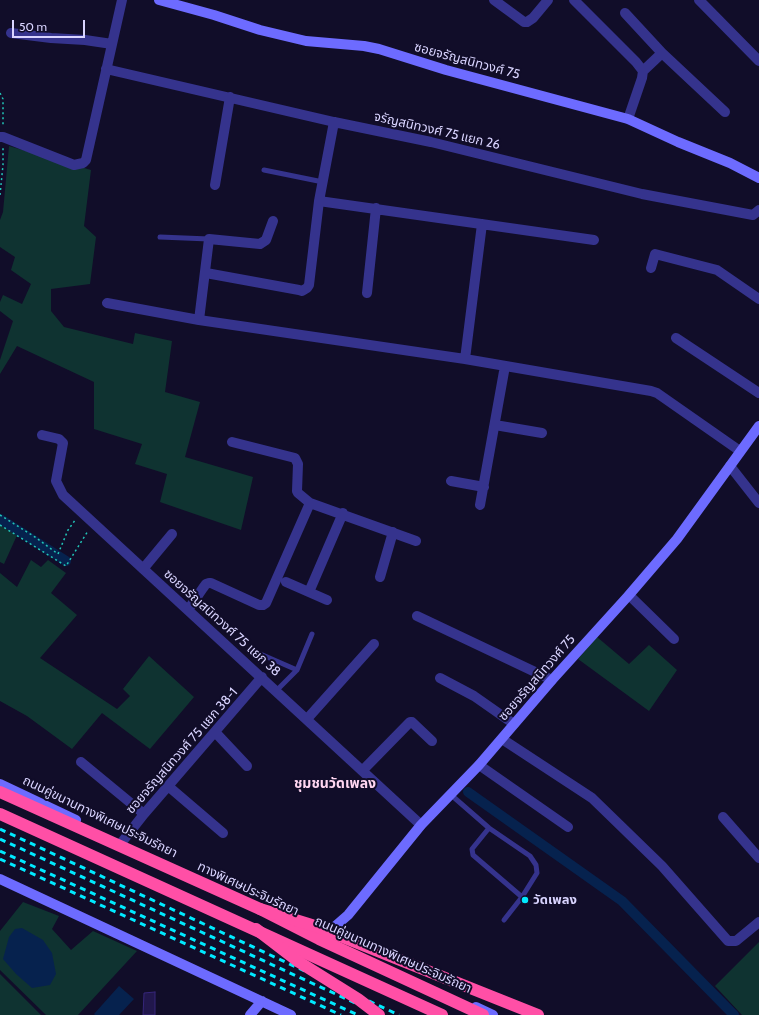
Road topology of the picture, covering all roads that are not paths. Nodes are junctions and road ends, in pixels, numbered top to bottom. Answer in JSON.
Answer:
{"nodes":[{"id":1,"x":122,"y":0,"type":"edge"},
{"id":2,"x":159,"y":0,"type":"edge"},
{"id":3,"x":494,"y":0,"type":"edge"},
{"id":4,"x":548,"y":0,"type":"edge"},
{"id":5,"x":574,"y":0,"type":"edge"},
{"id":6,"x":698,"y":0,"type":"edge"},
{"id":7,"x":625,"y":13,"type":"dead end"},
{"id":8,"x":11,"y":33,"type":"dead end"},
{"id":9,"x":112,"y":44,"type":"junction"},
{"id":10,"x":662,"y":54,"type":"junction"},
{"id":11,"x":759,"y":61,"type":"edge"},
{"id":12,"x":106,"y":69,"type":"junction"},
{"id":13,"x":643,"y":71,"type":"junction"},
{"id":14,"x":230,"y":97,"type":"junction"},
{"id":15,"x":725,"y":112,"type":"dead end"},
{"id":16,"x":628,"y":119,"type":"junction"},
{"id":17,"x":334,"y":122,"type":"junction"},
{"id":18,"x":0,"y":137,"type":"edge"},
{"id":19,"x":264,"y":170,"type":"dead end"},
{"id":20,"x":759,"y":178,"type":"edge"},
{"id":21,"x":323,"y":182,"type":"junction"},
{"id":22,"x":214,"y":185,"type":"dead end"},
{"id":23,"x":319,"y":201,"type":"junction"},
{"id":24,"x":376,"y":208,"type":"junction"},
{"id":25,"x":759,"y":210,"type":"edge"},
{"id":26,"x":273,"y":221,"type":"dead end"},
{"id":27,"x":482,"y":224,"type":"junction"},
{"id":28,"x":160,"y":237,"type":"dead end"},
{"id":29,"x":209,"y":239,"type":"junction"},
{"id":30,"x":594,"y":240,"type":"dead end"},
{"id":31,"x":651,"y":268,"type":"dead end"},
{"id":32,"x":206,"y":273,"type":"junction"},
{"id":33,"x":367,"y":293,"type":"dead end"},
{"id":34,"x":759,"y":299,"type":"edge"},
{"id":35,"x":107,"y":303,"type":"dead end"},
{"id":36,"x":199,"y":320,"type":"junction"},
{"id":37,"x":676,"y":338,"type":"dead end"},
{"id":38,"x":465,"y":359,"type":"junction"},
{"id":39,"x":505,"y":366,"type":"junction"},
{"id":40,"x":759,"y":393,"type":"edge"},
{"id":41,"x":495,"y":424,"type":"junction"},
{"id":42,"x":759,"y":426,"type":"edge"},
{"id":43,"x":542,"y":433,"type":"dead end"},
{"id":44,"x":42,"y":435,"type":"dead end"},
{"id":45,"x":232,"y":442,"type":"dead end"},
{"id":46,"x":740,"y":450,"type":"junction"},
{"id":47,"x":730,"y":466,"type":"junction"},
{"id":48,"x":451,"y":481,"type":"dead end"},
{"id":49,"x":484,"y":487,"type":"junction"},
{"id":50,"x":310,"y":503,"type":"junction"},
{"id":51,"x":759,"y":503,"type":"edge"},
{"id":52,"x":480,"y":505,"type":"dead end"},
{"id":53,"x":343,"y":513,"type":"junction"},
{"id":54,"x":393,"y":532,"type":"junction"},
{"id":55,"x":172,"y":534,"type":"dead end"},
{"id":56,"x":416,"y":541,"type":"dead end"},
{"id":57,"x":143,"y":569,"type":"junction"},
{"id":58,"x":380,"y":577,"type":"dead end"},
{"id":59,"x":286,"y":582,"type":"dead end"},
{"id":60,"x":308,"y":592,"type":"junction"},
{"id":61,"x":629,"y":595,"type":"junction"},
{"id":62,"x":327,"y":600,"type":"dead end"},
{"id":63,"x":188,"y":610,"type":"junction"},
{"id":64,"x":417,"y":616,"type":"dead end"},
{"id":65,"x":312,"y":634,"type":"dead end"},
{"id":66,"x":674,"y":639,"type":"dead end"},
{"id":67,"x":374,"y":644,"type":"dead end"},
{"id":68,"x":258,"y":653,"type":"dead end"},
{"id":69,"x":297,"y":670,"type":"junction"},
{"id":70,"x":262,"y":677,"type":"junction"},
{"id":71,"x":440,"y":678,"type":"dead end"},
{"id":72,"x":552,"y":680,"type":"junction"},
{"id":73,"x":277,"y":690,"type":"junction"},
{"id":74,"x":307,"y":719,"type":"junction"},
{"id":75,"x":514,"y":724,"type":"junction"},
{"id":76,"x":215,"y":732,"type":"junction"},
{"id":77,"x":502,"y":739,"type":"junction"},
{"id":78,"x":432,"y":741,"type":"dead end"},
{"id":79,"x":81,"y":762,"type":"dead end"},
{"id":80,"x":479,"y":765,"type":"junction"},
{"id":81,"x":247,"y":766,"type":"dead end"},
{"id":82,"x":363,"y":770,"type":"junction"},
{"id":83,"x":0,"y":784,"type":"edge"},
{"id":84,"x":168,"y":786,"type":"junction"},
{"id":85,"x":0,"y":792,"type":"edge"},
{"id":86,"x":450,"y":794,"type":"junction"},
{"id":87,"x":0,"y":814,"type":"edge"},
{"id":88,"x":144,"y":814,"type":"junction"},
{"id":89,"x":723,"y":817,"type":"dead end"},
{"id":90,"x":421,"y":825,"type":"junction"},
{"id":91,"x":568,"y":827,"type":"dead end"},
{"id":92,"x":489,"y":828,"type":"junction"},
{"id":93,"x":223,"y":833,"type":"dead end"},
{"id":94,"x":122,"y":842,"type":"junction"},
{"id":95,"x":759,"y":858,"type":"edge"},
{"id":96,"x":0,"y":879,"type":"edge"},
{"id":97,"x":522,"y":897,"type":"junction"},
{"id":98,"x":260,"y":909,"type":"junction"},
{"id":99,"x":504,"y":920,"type":"dead end"},
{"id":100,"x":759,"y":922,"type":"edge"},
{"id":101,"x":256,"y":929,"type":"junction"},
{"id":102,"x":322,"y":938,"type":"junction"},
{"id":103,"x":262,"y":1001,"type":"junction"},
{"id":104,"x":250,"y":1015,"type":"edge"},
{"id":105,"x":291,"y":1015,"type":"edge"},
{"id":106,"x":379,"y":1015,"type":"edge"},
{"id":107,"x":442,"y":1015,"type":"edge"},
{"id":108,"x":483,"y":1015,"type":"edge"},
{"id":109,"x":493,"y":1015,"type":"edge"},
{"id":110,"x":538,"y":1015,"type":"edge"}],
"edges":[{"from":1,"to":9,"type":"street"},
{"from":2,"to":16,"type":"street","name":"ซอยจรัญสนิทวงศ์ 75"},
{"from":3,"to":4,"type":"street"},
{"from":5,"to":13,"type":"street"},
{"from":6,"to":11,"type":"street"},
{"from":7,"to":10,"type":"street"},
{"from":8,"to":9,"type":"street"},
{"from":9,"to":12,"type":"street"},
{"from":10,"to":13,"type":"street"},
{"from":10,"to":15,"type":"street"},
{"from":12,"to":14,"type":"street","name":"จรัญสนิทวงศ์ 75 แยก 26"},
{"from":12,"to":18,"type":"street"},
{"from":13,"to":16,"type":"street"},
{"from":14,"to":17,"type":"street","name":"จรัญสนิทวงศ์ 75 แยก 26"},
{"from":14,"to":22,"type":"street"},
{"from":16,"to":20,"type":"street","name":"ซอยจรัญสนิทวงศ์ 75"},
{"from":17,"to":21,"type":"street"},
{"from":17,"to":25,"type":"street","name":"จรัญสนิทวงศ์ 75 แยก 26"},
{"from":19,"to":21,"type":"lane"},
{"from":21,"to":23,"type":"street"},
{"from":23,"to":24,"type":"street"},
{"from":23,"to":32,"type":"street"},
{"from":24,"to":27,"type":"street"},
{"from":24,"to":33,"type":"street"},
{"from":26,"to":29,"type":"street"},
{"from":27,"to":30,"type":"street"},
{"from":27,"to":38,"type":"street"},
{"from":28,"to":29,"type":"lane"},
{"from":29,"to":32,"type":"street"},
{"from":31,"to":34,"type":"street"},
{"from":32,"to":36,"type":"street"},
{"from":35,"to":36,"type":"street"},
{"from":36,"to":38,"type":"street"},
{"from":37,"to":40,"type":"street"},
{"from":38,"to":39,"type":"street"},
{"from":39,"to":41,"type":"street"},
{"from":39,"to":46,"type":"street"},
{"from":41,"to":43,"type":"street"},
{"from":41,"to":49,"type":"street"},
{"from":42,"to":46,"type":"street","name":"ซอยจรัญสนิทวงศ์ 75"},
{"from":44,"to":57,"type":"street","name":"ซอยจรัญสนิทวงศ์ 75 แยก 38"},
{"from":45,"to":50,"type":"street"},
{"from":46,"to":47,"type":"street","name":"ซอยจรัญสนิทวงศ์ 75"},
{"from":47,"to":51,"type":"street"},
{"from":47,"to":61,"type":"street","name":"ซอยจรัญสนิทวงศ์ 75"},
{"from":48,"to":49,"type":"street"},
{"from":49,"to":52,"type":"street"},
{"from":50,"to":53,"type":"street"},
{"from":50,"to":63,"type":"street"},
{"from":53,"to":54,"type":"street"},
{"from":53,"to":60,"type":"street"},
{"from":54,"to":56,"type":"street"},
{"from":54,"to":58,"type":"street"},
{"from":55,"to":57,"type":"street"},
{"from":57,"to":63,"type":"street","name":"ซอยจรัญสนิทวงศ์ 75 แยก 38"},
{"from":59,"to":60,"type":"street"},
{"from":60,"to":62,"type":"street"},
{"from":61,"to":66,"type":"street"},
{"from":61,"to":72,"type":"street","name":"ซอยจรัญสนิทวงศ์ 75"},
{"from":63,"to":70,"type":"street","name":"ซอยจรัญสนิทวงศ์ 75 แยก 38"},
{"from":64,"to":72,"type":"street"},
{"from":65,"to":69,"type":"lane"},
{"from":67,"to":74,"type":"street"},
{"from":68,"to":69,"type":"lane"},
{"from":69,"to":73,"type":"lane"},
{"from":70,"to":73,"type":"street","name":"ซอยจรัญสนิทวงศ์ 75 แยก 38"},
{"from":70,"to":76,"type":"street","name":"ซอยจรัญสนิทวงศ์ 75 แยก 38-1"},
{"from":71,"to":75,"type":"street"},
{"from":72,"to":75,"type":"street","name":"ซอยจรัญสนิทวงศ์ 75"},
{"from":73,"to":74,"type":"street","name":"ซอยจรัญสนิทวงศ์ 75 แยก 38"},
{"from":74,"to":82,"type":"street","name":"ซอยจรัญสนิทวงศ์ 75 แยก 38"},
{"from":75,"to":77,"type":"street","name":"ซอยจรัญสนิทวงศ์ 75"},
{"from":76,"to":81,"type":"street"},
{"from":76,"to":84,"type":"street","name":"ซอยจรัญสนิทวงศ์ 75 แยก 38-1"},
{"from":77,"to":80,"type":"street","name":"ซอยจรัญสนิทวงศ์ 75"},
{"from":77,"to":100,"type":"street"},
{"from":78,"to":82,"type":"street"},
{"from":79,"to":88,"type":"street"},
{"from":80,"to":86,"type":"street","name":"ซอยจรัญสนิทวงศ์ 75"},
{"from":80,"to":91,"type":"street"},
{"from":82,"to":90,"type":"street","name":"ซอยจรัญสนิทวงศ์ 75 แยก 38"},
{"from":83,"to":94,"type":"street","name":"ถนนคู่ขนานทางพิเศษประจิมรัถยา"},
{"from":84,"to":88,"type":"street","name":"ซอยจรัญสนิทวงศ์ 75 แยก 38-1"},
{"from":84,"to":93,"type":"street"},
{"from":85,"to":98,"type":"highway","name":"ทางพิเศษประจิมรัถยา"},
{"from":86,"to":90,"type":"street","name":"ซอยจรัญสนิทวงศ์ 75"},
{"from":86,"to":92,"type":"lane"},
{"from":87,"to":101,"type":"highway"},
{"from":88,"to":94,"type":"street","name":"ซอยจรัญสนิทวงศ์ 75 แยก 38-1"},
{"from":89,"to":95,"type":"street"},
{"from":90,"to":102,"type":"street","name":"ซอยจรัญสนิทวงศ์ 75"},
{"from":92,"to":97,"type":"lane"},
{"from":92,"to":97,"type":"lane"},
{"from":94,"to":102,"type":"street","name":"ถนนคู่ขนานทางพิเศษประจิมรัถยา"},
{"from":96,"to":103,"type":"street"},
{"from":97,"to":99,"type":"lane"},
{"from":98,"to":108,"type":"highway","name":"ทางพิเศษประจิมรัถยา","bridge":true},
{"from":98,"to":110,"type":"highway","bridge":true},
{"from":101,"to":106,"type":"highway","bridge":true},
{"from":101,"to":107,"type":"highway","bridge":true},
{"from":102,"to":109,"type":"street","name":"ถนนคู่ขนานทางพิเศษประจิมรัถยา"},
{"from":103,"to":104,"type":"street"},
{"from":103,"to":105,"type":"street"}]}
